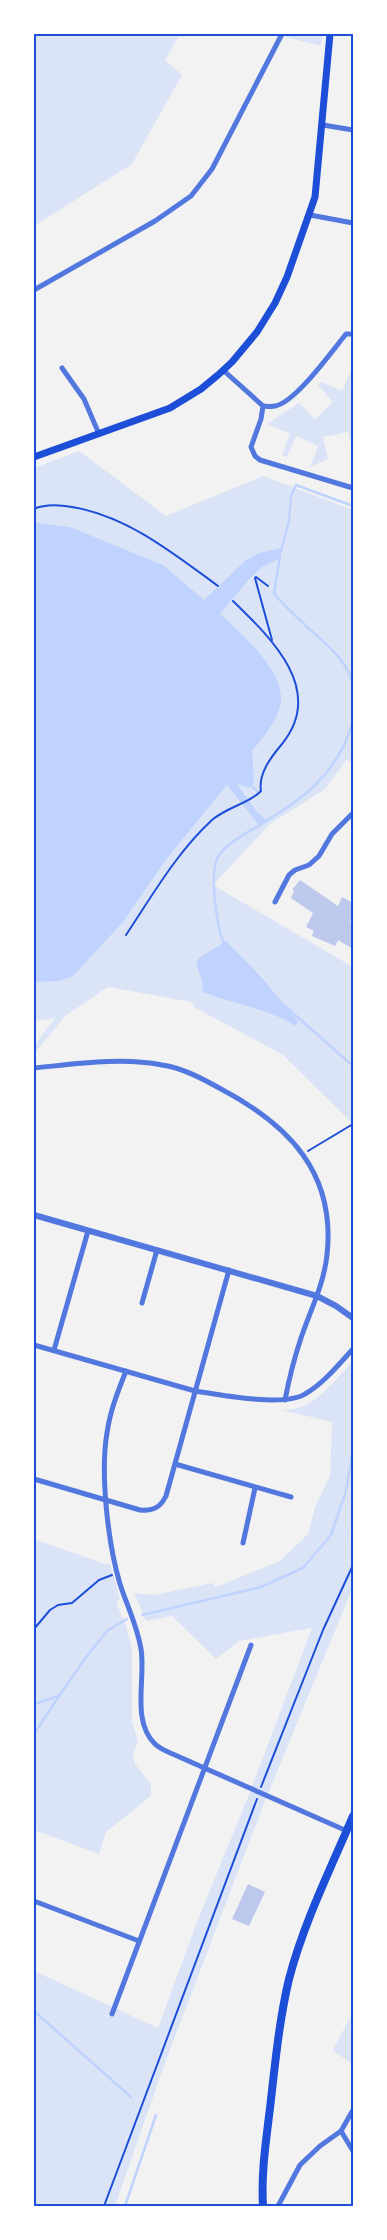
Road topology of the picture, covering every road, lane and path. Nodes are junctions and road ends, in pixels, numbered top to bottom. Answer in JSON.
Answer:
{"nodes":[{"id":1,"x":282,"y":34,"type":"edge"},
{"id":2,"x":330,"y":34,"type":"edge"},
{"id":3,"x":323,"y":125,"type":"junction"},
{"id":4,"x":353,"y":130,"type":"edge"},
{"id":5,"x":310,"y":215,"type":"junction"},
{"id":6,"x":353,"y":223,"type":"edge"},
{"id":7,"x":34,"y":290,"type":"edge"},
{"id":8,"x":353,"y":334,"type":"edge"},
{"id":9,"x":62,"y":368,"type":"dead end"},
{"id":10,"x":223,"y":370,"type":"junction"},
{"id":11,"x":263,"y":406,"type":"junction"},
{"id":12,"x":99,"y":434,"type":"junction"},
{"id":13,"x":34,"y":457,"type":"edge"},
{"id":14,"x":353,"y":488,"type":"edge"},
{"id":15,"x":34,"y":509,"type":"edge"},
{"id":16,"x":218,"y":586,"type":"dead end"},
{"id":17,"x":268,"y":586,"type":"dead end"},
{"id":18,"x":233,"y":601,"type":"dead end"},
{"id":19,"x":272,"y":642,"type":"junction"},
{"id":20,"x":353,"y":813,"type":"edge"},
{"id":21,"x":275,"y":902,"type":"dead end"},
{"id":22,"x":126,"y":935,"type":"dead end"},
{"id":23,"x":34,"y":1068,"type":"edge"},
{"id":24,"x":353,"y":1124,"type":"edge"},
{"id":25,"x":303,"y":1153,"type":"junction"},
{"id":26,"x":34,"y":1215,"type":"edge"},
{"id":27,"x":88,"y":1231,"type":"junction"},
{"id":28,"x":157,"y":1250,"type":"junction"},
{"id":29,"x":229,"y":1270,"type":"junction"},
{"id":30,"x":316,"y":1296,"type":"junction"},
{"id":31,"x":142,"y":1303,"type":"dead end"},
{"id":32,"x":353,"y":1318,"type":"edge"},
{"id":33,"x":34,"y":1345,"type":"edge"},
{"id":34,"x":353,"y":1349,"type":"edge"},
{"id":35,"x":54,"y":1350,"type":"junction"},
{"id":36,"x":126,"y":1371,"type":"junction"},
{"id":37,"x":195,"y":1391,"type":"junction"},
{"id":38,"x":285,"y":1400,"type":"junction"},
{"id":39,"x":174,"y":1464,"type":"junction"},
{"id":40,"x":34,"y":1479,"type":"edge"},
{"id":41,"x":255,"y":1488,"type":"junction"},
{"id":42,"x":291,"y":1496,"type":"dead end"},
{"id":43,"x":107,"y":1502,"type":"junction"},
{"id":44,"x":243,"y":1542,"type":"dead end"},
{"id":45,"x":353,"y":1565,"type":"edge"},
{"id":46,"x":118,"y":1573,"type":"junction"},
{"id":47,"x":34,"y":1629,"type":"edge"},
{"id":48,"x":251,"y":1645,"type":"dead end"},
{"id":49,"x":205,"y":1768,"type":"junction"},
{"id":50,"x":259,"y":1792,"type":"junction"},
{"id":51,"x":353,"y":1816,"type":"edge"},
{"id":52,"x":347,"y":1831,"type":"junction"},
{"id":53,"x":34,"y":1901,"type":"edge"},
{"id":54,"x":139,"y":1941,"type":"junction"},
{"id":55,"x":112,"y":2014,"type":"dead end"},
{"id":56,"x":353,"y":2110,"type":"edge"},
{"id":57,"x":341,"y":2131,"type":"junction"},
{"id":58,"x":353,"y":2151,"type":"edge"},
{"id":59,"x":104,"y":2206,"type":"edge"},
{"id":60,"x":263,"y":2206,"type":"edge"},
{"id":61,"x":278,"y":2206,"type":"edge"}],
"edges":[{"from":1,"to":7,"type":"street"},
{"from":2,"to":3,"type":"main road"},
{"from":3,"to":4,"type":"street"},
{"from":3,"to":5,"type":"main road"},
{"from":5,"to":6,"type":"street"},
{"from":5,"to":10,"type":"main road"},
{"from":8,"to":11,"type":"street"},
{"from":9,"to":12,"type":"street"},
{"from":10,"to":11,"type":"street"},
{"from":10,"to":12,"type":"main road"},
{"from":11,"to":14,"type":"street"},
{"from":12,"to":13,"type":"main road"},
{"from":15,"to":16,"type":"path"},
{"from":17,"to":19,"type":"path"},
{"from":18,"to":19,"type":"path"},
{"from":19,"to":22,"type":"path"},
{"from":20,"to":21,"type":"street"},
{"from":23,"to":25,"type":"street"},
{"from":24,"to":25,"type":"path"},
{"from":25,"to":30,"type":"street"},
{"from":26,"to":27,"type":"street"},
{"from":27,"to":28,"type":"street"},
{"from":27,"to":35,"type":"street"},
{"from":28,"to":29,"type":"street"},
{"from":28,"to":31,"type":"street"},
{"from":29,"to":30,"type":"street"},
{"from":29,"to":37,"type":"street"},
{"from":30,"to":32,"type":"street"},
{"from":30,"to":38,"type":"street"},
{"from":33,"to":35,"type":"street"},
{"from":34,"to":38,"type":"street"},
{"from":35,"to":36,"type":"street"},
{"from":36,"to":37,"type":"street"},
{"from":36,"to":43,"type":"street"},
{"from":37,"to":38,"type":"street"},
{"from":37,"to":39,"type":"street"},
{"from":39,"to":41,"type":"street"},
{"from":39,"to":43,"type":"street"},
{"from":40,"to":43,"type":"street"},
{"from":41,"to":42,"type":"street"},
{"from":41,"to":44,"type":"street"},
{"from":43,"to":46,"type":"street"},
{"from":45,"to":50,"type":"path"},
{"from":46,"to":47,"type":"path"},
{"from":46,"to":49,"type":"street"},
{"from":48,"to":49,"type":"street"},
{"from":49,"to":50,"type":"street"},
{"from":49,"to":54,"type":"street"},
{"from":50,"to":52,"type":"street"},
{"from":50,"to":59,"type":"path"},
{"from":51,"to":52,"type":"main road"},
{"from":52,"to":60,"type":"main road"},
{"from":53,"to":54,"type":"street"},
{"from":54,"to":55,"type":"street"},
{"from":56,"to":57,"type":"street"},
{"from":57,"to":58,"type":"street"},
{"from":57,"to":61,"type":"street"}]}
